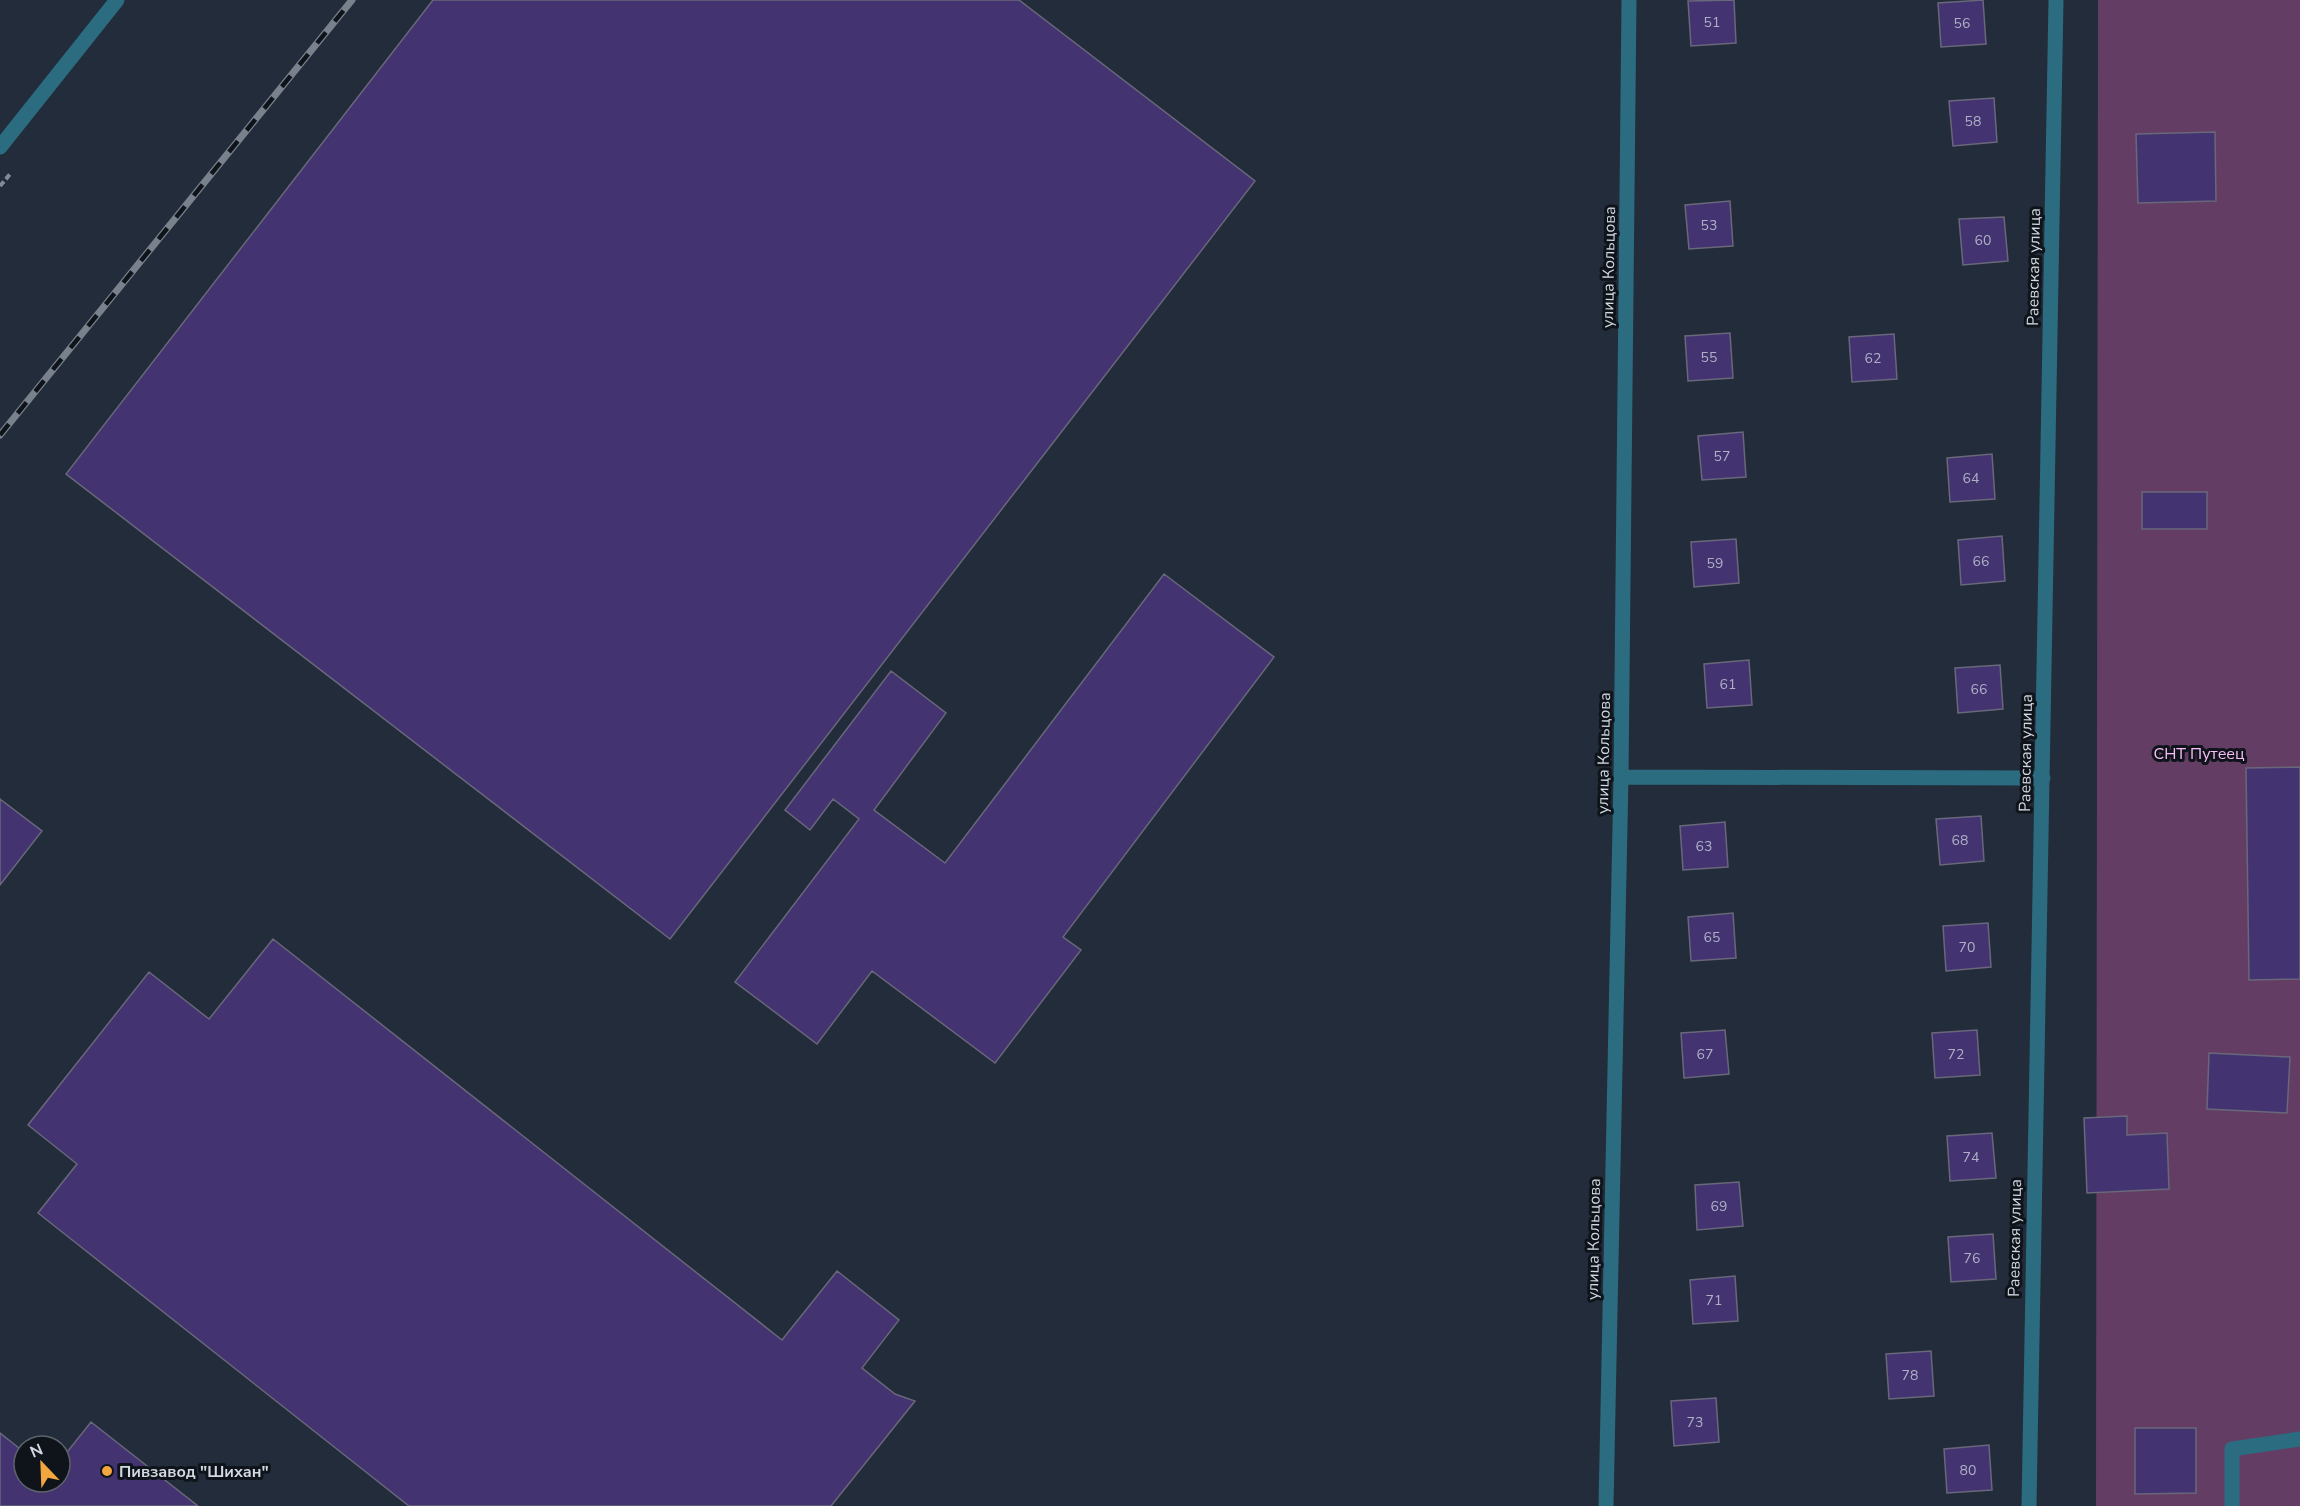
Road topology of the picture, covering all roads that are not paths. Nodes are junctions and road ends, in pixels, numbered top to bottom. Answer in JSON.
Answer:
{"nodes":[{"id":1,"x":117,"y":0,"type":"edge"},
{"id":2,"x":1629,"y":0,"type":"edge"},
{"id":3,"x":2056,"y":0,"type":"edge"},
{"id":4,"x":0,"y":147,"type":"edge"},
{"id":5,"x":1621,"y":777,"type":"junction"},
{"id":6,"x":2043,"y":778,"type":"junction"},
{"id":7,"x":2300,"y":1439,"type":"edge"},
{"id":8,"x":1606,"y":1506,"type":"edge"},
{"id":9,"x":2029,"y":1506,"type":"edge"},
{"id":10,"x":2232,"y":1506,"type":"edge"}],
"edges":[{"from":1,"to":4,"type":"street"},
{"from":2,"to":5,"type":"street","name":"улица Кольцова"},
{"from":3,"to":6,"type":"street","name":"Раевская улица"},
{"from":5,"to":6,"type":"street"},
{"from":5,"to":8,"type":"street","name":"улица Кольцова"},
{"from":6,"to":9,"type":"street","name":"Раевская улица"},
{"from":7,"to":10,"type":"street"}]}
